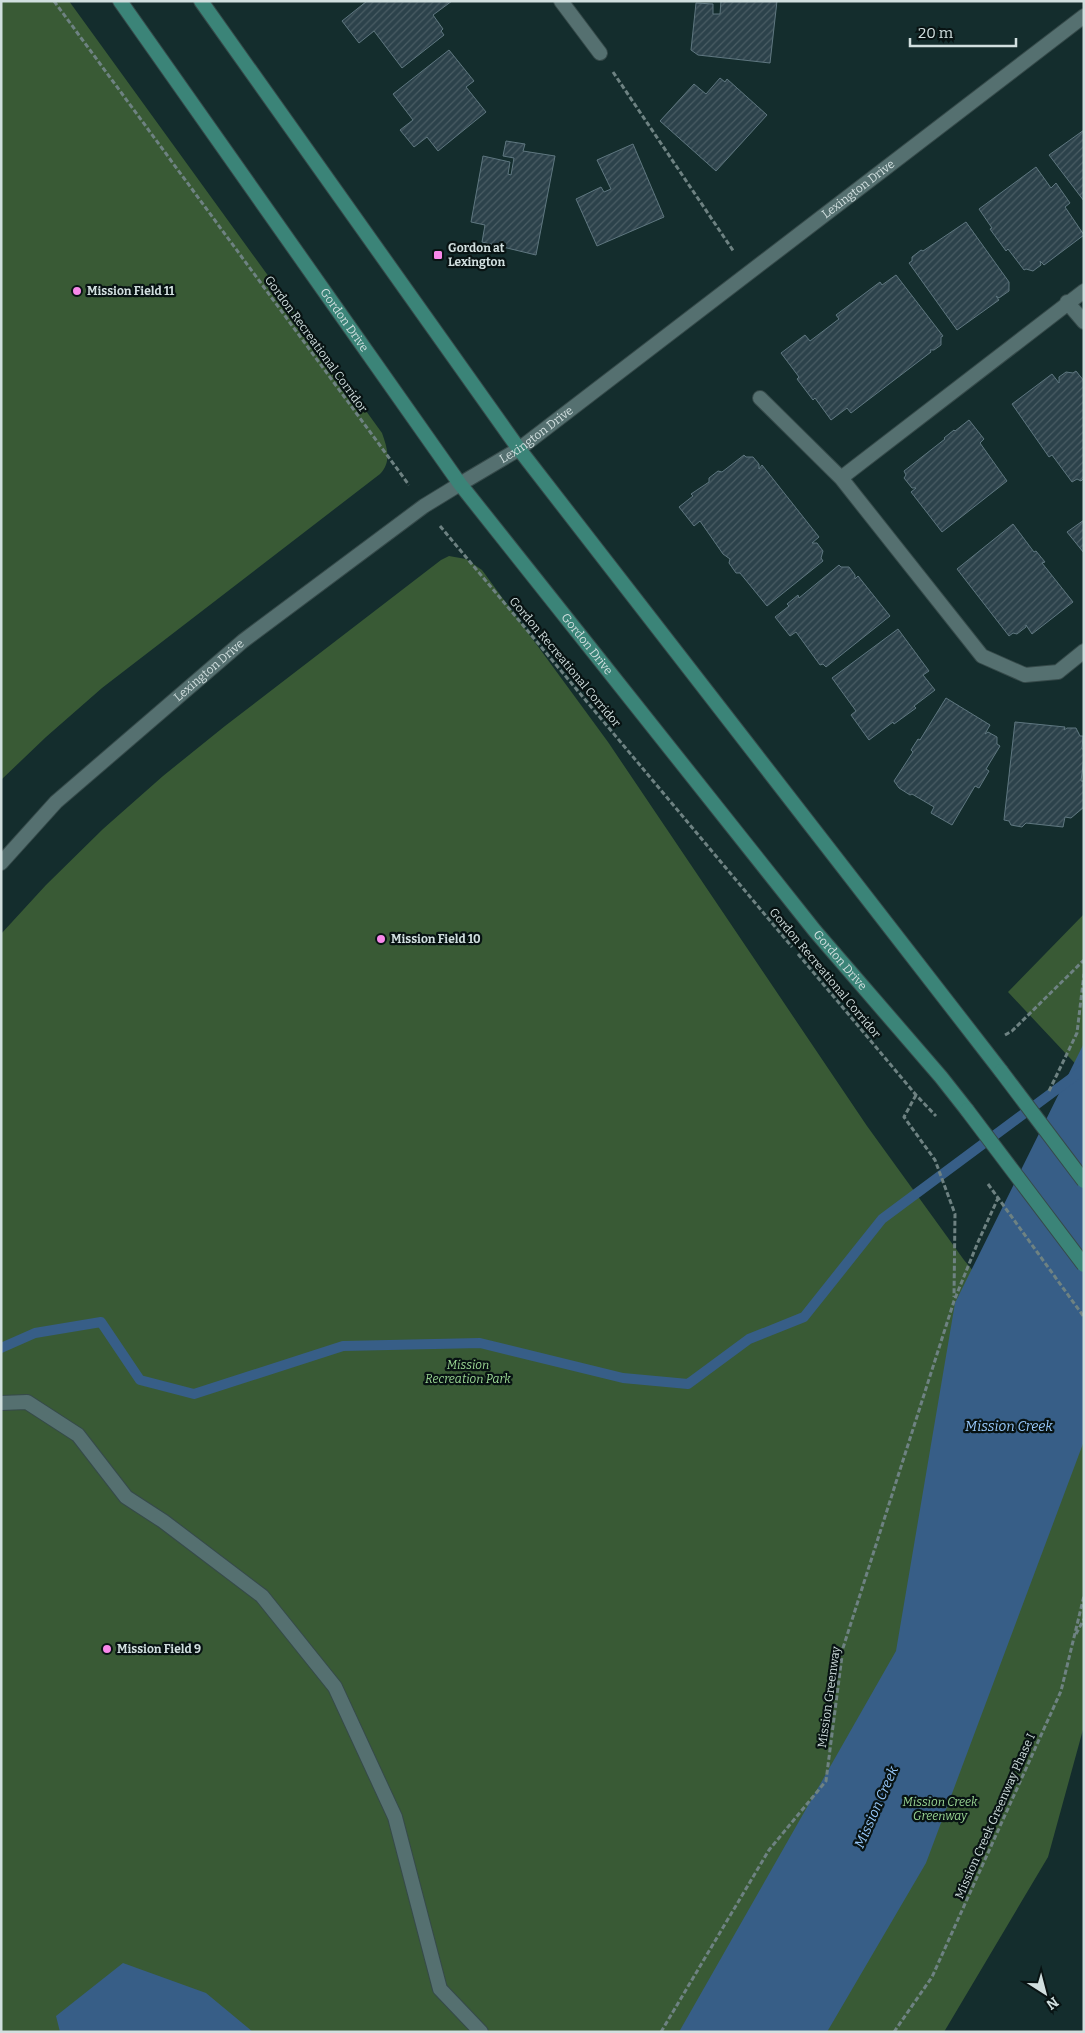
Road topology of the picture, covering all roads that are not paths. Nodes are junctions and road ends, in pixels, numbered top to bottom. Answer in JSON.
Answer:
{"nodes":[{"id":1,"x":120,"y":1,"type":"edge"},
{"id":2,"x":201,"y":1,"type":"edge"},
{"id":3,"x":561,"y":1,"type":"edge"},
{"id":4,"x":1084,"y":16,"type":"edge"},
{"id":5,"x":600,"y":53,"type":"road end"},
{"id":6,"x":1084,"y":291,"type":"edge"},
{"id":7,"x":1068,"y":302,"type":"junction"},
{"id":8,"x":1084,"y":322,"type":"edge"},
{"id":9,"x":760,"y":398,"type":"dead end"},
{"id":10,"x":519,"y":449,"type":"junction"},
{"id":11,"x":841,"y":478,"type":"junction"},
{"id":12,"x":460,"y":484,"type":"junction"},
{"id":13,"x":1084,"y":652,"type":"edge"},
{"id":14,"x":1,"y":863,"type":"edge"},
{"id":15,"x":1084,"y":1182,"type":"edge"},
{"id":16,"x":1084,"y":1265,"type":"edge"},
{"id":17,"x":1,"y":1403,"type":"edge"},
{"id":18,"x":481,"y":2032,"type":"edge"}],
"edges":[{"from":1,"to":12,"type":"main road","name":"Gordon Drive"},
{"from":2,"to":10,"type":"main road"},
{"from":3,"to":5,"type":"street"},
{"from":4,"to":10,"type":"street","name":"Lexington Drive"},
{"from":6,"to":7,"type":"street"},
{"from":7,"to":8,"type":"street"},
{"from":7,"to":11,"type":"street"},
{"from":9,"to":11,"type":"street"},
{"from":10,"to":12,"type":"street","name":"Lexington Drive"},
{"from":10,"to":15,"type":"main road","bridge":true},
{"from":11,"to":13,"type":"street"},
{"from":12,"to":14,"type":"street","name":"Lexington Drive"},
{"from":12,"to":16,"type":"main road","name":"Gordon Drive","bridge":true},
{"from":17,"to":18,"type":"street"}]}
